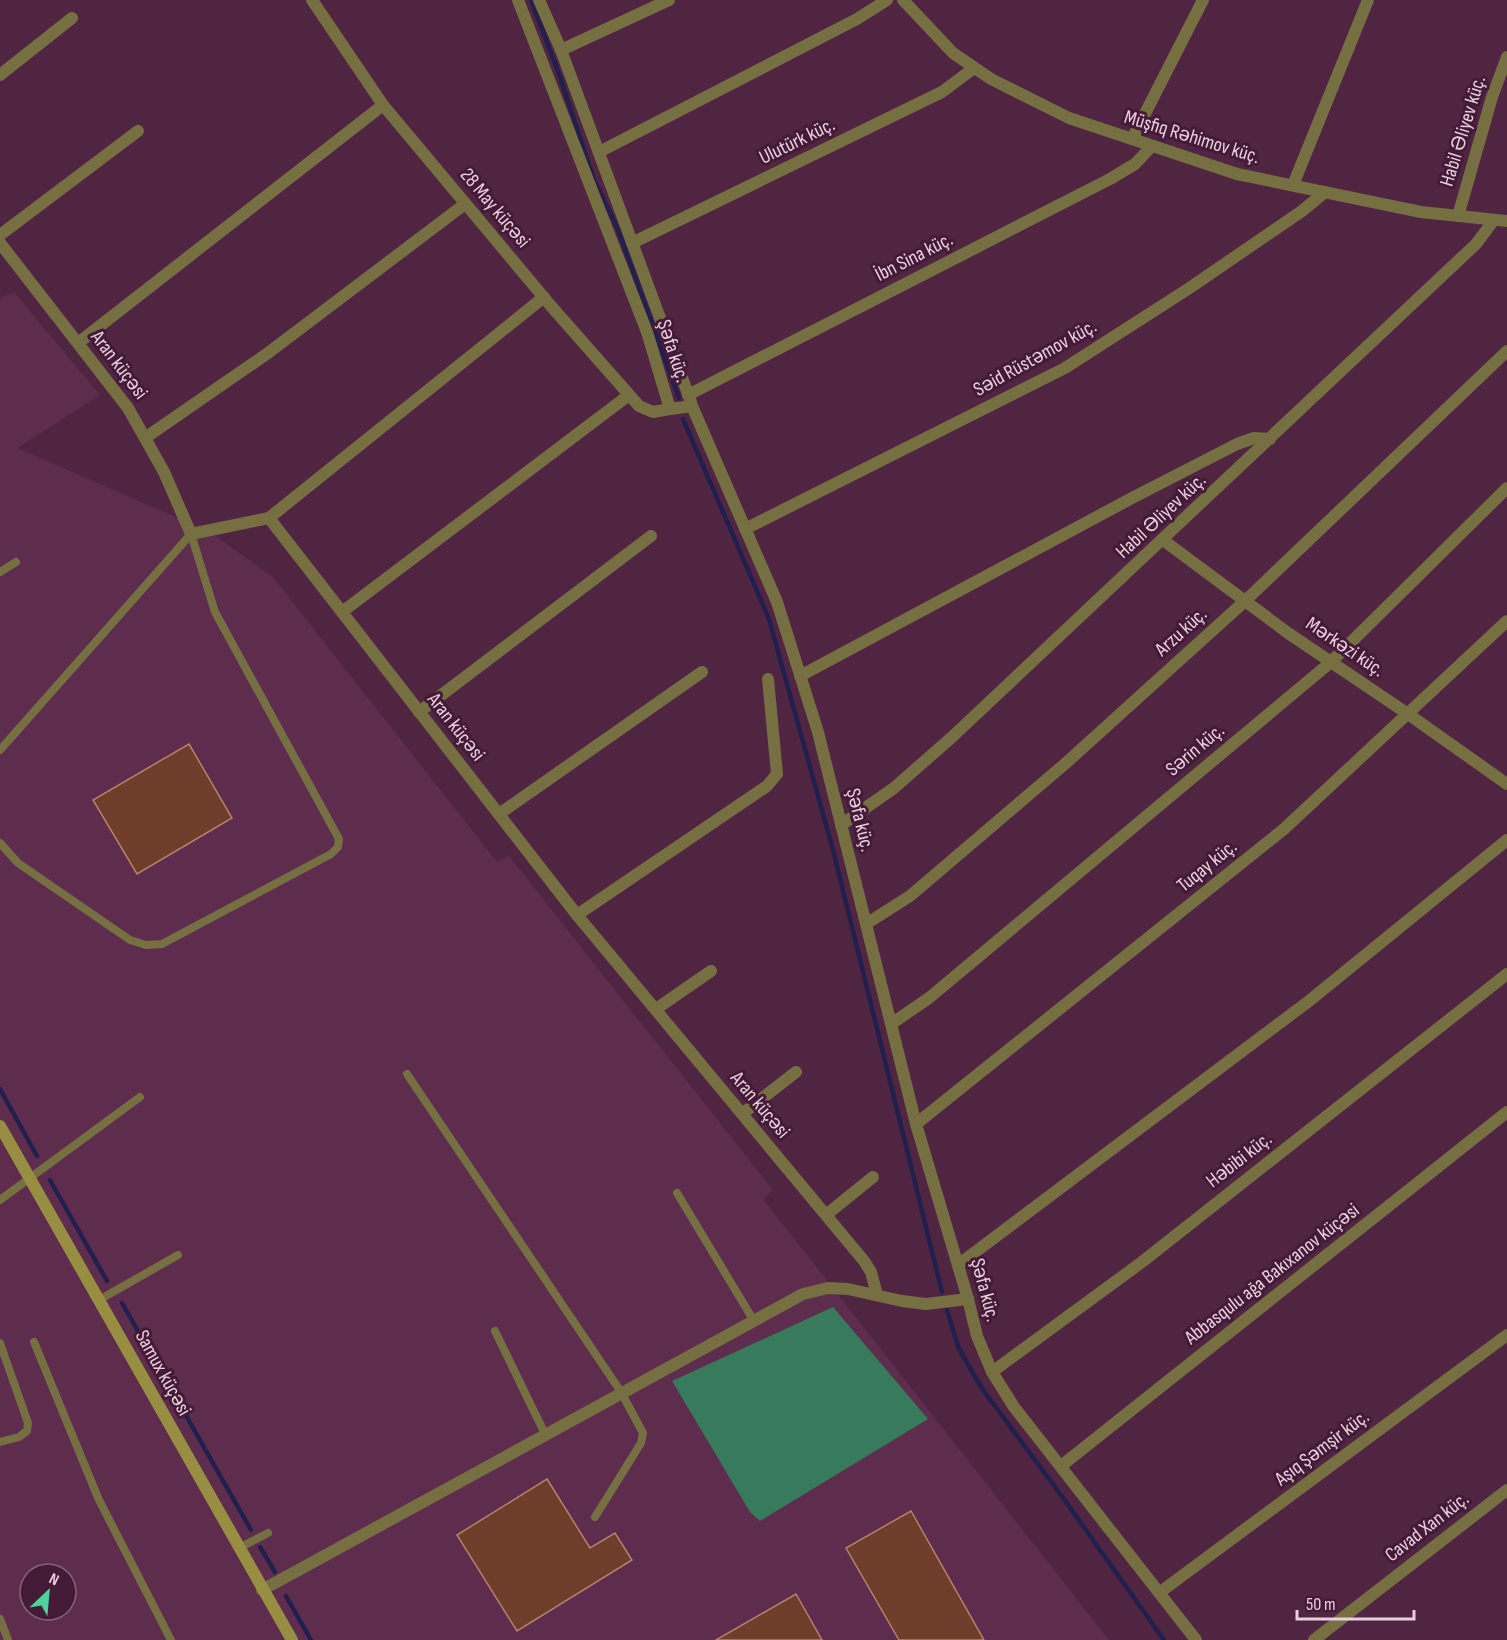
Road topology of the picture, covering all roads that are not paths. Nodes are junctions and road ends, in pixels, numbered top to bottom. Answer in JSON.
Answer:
{"nodes":[{"id":1,"x":312,"y":0,"type":"edge"},
{"id":2,"x":518,"y":0,"type":"edge"},
{"id":3,"x":539,"y":0,"type":"edge"},
{"id":4,"x":669,"y":0,"type":"edge"},
{"id":5,"x":887,"y":0,"type":"edge"},
{"id":6,"x":903,"y":0,"type":"edge"},
{"id":7,"x":1203,"y":0,"type":"edge"},
{"id":8,"x":1368,"y":0,"type":"edge"},
{"id":9,"x":72,"y":18,"type":"dead end"},
{"id":10,"x":561,"y":50,"type":"junction"},
{"id":11,"x":1507,"y":57,"type":"edge"},
{"id":12,"x":974,"y":68,"type":"junction"},
{"id":13,"x":0,"y":75,"type":"edge"},
{"id":14,"x":383,"y":105,"type":"junction"},
{"id":15,"x":138,"y":131,"type":"dead end"},
{"id":16,"x":1132,"y":139,"type":"junction"},
{"id":17,"x":1152,"y":146,"type":"junction"},
{"id":18,"x":599,"y":152,"type":"junction"},
{"id":19,"x":1293,"y":185,"type":"junction"},
{"id":20,"x":1325,"y":192,"type":"junction"},
{"id":21,"x":465,"y":204,"type":"junction"},
{"id":22,"x":1458,"y":216,"type":"junction"},
{"id":23,"x":1494,"y":220,"type":"junction"},
{"id":24,"x":1507,"y":221,"type":"edge"},
{"id":25,"x":0,"y":235,"type":"edge"},
{"id":26,"x":632,"y":243,"type":"junction"},
{"id":27,"x":1,"y":247,"type":"edge"},
{"id":28,"x":544,"y":297,"type":"junction"},
{"id":29,"x":78,"y":343,"type":"junction"},
{"id":30,"x":1507,"y":351,"type":"edge"},
{"id":31,"x":629,"y":395,"type":"junction"},
{"id":32,"x":690,"y":401,"type":"junction"},
{"id":33,"x":670,"y":409,"type":"junction"},
{"id":34,"x":146,"y":438,"type":"junction"},
{"id":35,"x":1270,"y":440,"type":"junction"},
{"id":36,"x":1507,"y":488,"type":"edge"},
{"id":37,"x":269,"y":518,"type":"junction"},
{"id":38,"x":745,"y":529,"type":"junction"},
{"id":39,"x":191,"y":534,"type":"junction"},
{"id":40,"x":651,"y":536,"type":"dead end"},
{"id":41,"x":1163,"y":540,"type":"junction"},
{"id":42,"x":16,"y":562,"type":"dead end"},
{"id":43,"x":0,"y":572,"type":"edge"},
{"id":44,"x":1245,"y":601,"type":"junction"},
{"id":45,"x":342,"y":612,"type":"junction"},
{"id":46,"x":1507,"y":621,"type":"edge"},
{"id":47,"x":1331,"y":662,"type":"junction"},
{"id":48,"x":702,"y":672,"type":"dead end"},
{"id":49,"x":800,"y":676,"type":"junction"},
{"id":50,"x":768,"y":679,"type":"dead end"},
{"id":51,"x":419,"y":712,"type":"junction"},
{"id":52,"x":1408,"y":714,"type":"junction"},
{"id":53,"x":0,"y":750,"type":"edge"},
{"id":54,"x":1507,"y":784,"type":"edge"},
{"id":55,"x":499,"y":814,"type":"junction"},
{"id":56,"x":842,"y":825,"type":"junction"},
{"id":57,"x":1507,"y":840,"type":"edge"},
{"id":58,"x":0,"y":843,"type":"edge"},
{"id":59,"x":577,"y":915,"type":"junction"},
{"id":60,"x":866,"y":924,"type":"junction"},
{"id":61,"x":711,"y":971,"type":"dead end"},
{"id":62,"x":1507,"y":974,"type":"edge"},
{"id":63,"x":656,"y":1010,"type":"junction"},
{"id":64,"x":891,"y":1024,"type":"junction"},
{"id":65,"x":796,"y":1072,"type":"dead end"},
{"id":66,"x":407,"y":1074,"type":"dead end"},
{"id":67,"x":140,"y":1097,"type":"dead end"},
{"id":68,"x":1507,"y":1112,"type":"edge"},
{"id":69,"x":742,"y":1114,"type":"junction"},
{"id":70,"x":916,"y":1124,"type":"junction"},
{"id":71,"x":0,"y":1126,"type":"edge"},
{"id":72,"x":29,"y":1177,"type":"junction"},
{"id":73,"x":873,"y":1177,"type":"dead end"},
{"id":74,"x":677,"y":1193,"type":"dead end"},
{"id":75,"x":0,"y":1200,"type":"edge"},
{"id":76,"x":826,"y":1215,"type":"junction"},
{"id":77,"x":178,"y":1255,"type":"dead end"},
{"id":78,"x":958,"y":1265,"type":"junction"},
{"id":79,"x":877,"y":1295,"type":"junction"},
{"id":80,"x":968,"y":1299,"type":"junction"},
{"id":81,"x":99,"y":1300,"type":"junction"},
{"id":82,"x":754,"y":1321,"type":"junction"},
{"id":83,"x":495,"y":1331,"type":"dead end"},
{"id":84,"x":1507,"y":1335,"type":"edge"},
{"id":85,"x":34,"y":1342,"type":"dead end"},
{"id":86,"x":0,"y":1343,"type":"edge"},
{"id":87,"x":992,"y":1372,"type":"junction"},
{"id":88,"x":621,"y":1392,"type":"junction"},
{"id":89,"x":545,"y":1434,"type":"junction"},
{"id":90,"x":0,"y":1442,"type":"edge"},
{"id":91,"x":1061,"y":1466,"type":"junction"},
{"id":92,"x":1507,"y":1490,"type":"edge"},
{"id":93,"x":595,"y":1517,"type":"dead end"},
{"id":94,"x":268,"y":1533,"type":"dead end"},
{"id":95,"x":239,"y":1548,"type":"junction"},
{"id":96,"x":262,"y":1590,"type":"junction"},
{"id":97,"x":1160,"y":1593,"type":"junction"},
{"id":98,"x":0,"y":1619,"type":"edge"},
{"id":99,"x":8,"y":1640,"type":"edge"},
{"id":100,"x":171,"y":1640,"type":"edge"},
{"id":101,"x":292,"y":1640,"type":"edge"},
{"id":102,"x":1196,"y":1640,"type":"edge"},
{"id":103,"x":1314,"y":1640,"type":"edge"}],
"edges":[{"from":1,"to":14,"type":"street","name":"28 May küçəsi"},
{"from":2,"to":33,"type":"street","name":"Şəfa küç."},
{"from":3,"to":10,"type":"street"},
{"from":4,"to":10,"type":"street"},
{"from":5,"to":18,"type":"street"},
{"from":6,"to":12,"type":"street","name":"Müşfiq Rəhimov küç."},
{"from":7,"to":16,"type":"street"},
{"from":8,"to":19,"type":"street"},
{"from":9,"to":13,"type":"street"},
{"from":10,"to":18,"type":"street"},
{"from":11,"to":22,"type":"street","name":"Habil Əliyev küç."},
{"from":12,"to":16,"type":"street","name":"Müşfiq Rəhimov küç."},
{"from":12,"to":26,"type":"street","name":"Ulutürk küç."},
{"from":14,"to":21,"type":"street","name":"28 May küçəsi"},
{"from":14,"to":29,"type":"street"},
{"from":15,"to":25,"type":"street"},
{"from":16,"to":17,"type":"street","name":"Müşfiq Rəhimov küç."},
{"from":17,"to":19,"type":"street","name":"Müşfiq Rəhimov küç."},
{"from":17,"to":32,"type":"street","name":"İbn Sina küç."},
{"from":18,"to":26,"type":"street"},
{"from":19,"to":20,"type":"street","name":"Müşfiq Rəhimov küç."},
{"from":20,"to":22,"type":"street","name":"Müşfiq Rəhimov küç."},
{"from":20,"to":38,"type":"street","name":"Səid Rüstəmov küç."},
{"from":21,"to":28,"type":"street","name":"28 May küçəsi"},
{"from":21,"to":34,"type":"street"},
{"from":22,"to":23,"type":"street","name":"Müşfiq Rəhimov küç."},
{"from":23,"to":24,"type":"street","name":"Müşfiq Rəhimov küç."},
{"from":23,"to":35,"type":"street","name":"Habil Əliyev küç."},
{"from":26,"to":32,"type":"street"},
{"from":27,"to":29,"type":"street","name":"Aran küçəsi"},
{"from":28,"to":31,"type":"street","name":"28 May küçəsi"},
{"from":28,"to":37,"type":"street"},
{"from":29,"to":34,"type":"street","name":"Aran küçəsi"},
{"from":30,"to":44,"type":"street","name":"Arzu küç."},
{"from":31,"to":33,"type":"street","name":"28 May küçəsi"},
{"from":31,"to":45,"type":"street"},
{"from":32,"to":33,"type":"street","name":"Şəfa küç."},
{"from":32,"to":38,"type":"street","name":"Şəfa küç."},
{"from":34,"to":39,"type":"street","name":"Aran küçəsi"},
{"from":35,"to":41,"type":"street","name":"Habil Əliyev küç."},
{"from":35,"to":49,"type":"street"},
{"from":36,"to":47,"type":"street","name":"Sərin küç."},
{"from":37,"to":39,"type":"street"},
{"from":37,"to":45,"type":"street","name":"Aran küçəsi"},
{"from":38,"to":49,"type":"street","name":"Şəfa küç."},
{"from":39,"to":53,"type":"lane"},
{"from":39,"to":58,"type":"lane"},
{"from":40,"to":51,"type":"street"},
{"from":41,"to":44,"type":"street","name":"Mərkəzi küç."},
{"from":41,"to":56,"type":"street","name":"Habil Əliyev küç."},
{"from":42,"to":43,"type":"lane"},
{"from":44,"to":47,"type":"street","name":"Mərkəzi küç."},
{"from":44,"to":60,"type":"street","name":"Arzu küç."},
{"from":45,"to":51,"type":"street","name":"Aran küçəsi"},
{"from":46,"to":52,"type":"street","name":"Tuqay küç."},
{"from":47,"to":52,"type":"street","name":"Mərkəzi küç."},
{"from":47,"to":64,"type":"street","name":"Sərin küç."},
{"from":48,"to":55,"type":"street"},
{"from":49,"to":56,"type":"street","name":"Şəfa küç."},
{"from":50,"to":59,"type":"street"},
{"from":51,"to":55,"type":"street","name":"Aran küçəsi"},
{"from":52,"to":54,"type":"street","name":"Mərkəzi küç."},
{"from":52,"to":70,"type":"street","name":"Tuqay küç."},
{"from":55,"to":59,"type":"street","name":"Aran küçəsi"},
{"from":56,"to":60,"type":"street","name":"Şəfa küç."},
{"from":57,"to":78,"type":"street"},
{"from":59,"to":63,"type":"street","name":"Aran küçəsi"},
{"from":60,"to":64,"type":"street","name":"Şəfa küç."},
{"from":61,"to":63,"type":"street"},
{"from":62,"to":87,"type":"street","name":"Həbibi küç."},
{"from":63,"to":69,"type":"street","name":"Aran küçəsi"},
{"from":64,"to":70,"type":"street","name":"Şəfa küç."},
{"from":65,"to":69,"type":"street"},
{"from":66,"to":88,"type":"lane"},
{"from":67,"to":72,"type":"lane"},
{"from":68,"to":91,"type":"street","name":"Abbasqulu ağa Bakıxanov küçəsi"},
{"from":69,"to":76,"type":"street","name":"Aran küçəsi"},
{"from":70,"to":78,"type":"street","name":"Şəfa küç."},
{"from":71,"to":72,"type":"main road","name":"Samux küçəsi"},
{"from":72,"to":75,"type":"lane"},
{"from":72,"to":81,"type":"main road","name":"Samux küçəsi"},
{"from":73,"to":76,"type":"street"},
{"from":74,"to":82,"type":"lane"},
{"from":76,"to":79,"type":"street","name":"Aran küçəsi"},
{"from":77,"to":81,"type":"lane"},
{"from":78,"to":80,"type":"street","name":"Şəfa küç."},
{"from":79,"to":80,"type":"street"},
{"from":79,"to":82,"type":"street"},
{"from":80,"to":87,"type":"street","name":"Şəfa küç."},
{"from":81,"to":95,"type":"main road","name":"Samux küçəsi"},
{"from":82,"to":88,"type":"street"},
{"from":83,"to":89,"type":"lane"},
{"from":84,"to":97,"type":"street","name":"Aşıq Şəmşir küç."},
{"from":85,"to":100,"type":"lane"},
{"from":86,"to":90,"type":"lane"},
{"from":87,"to":91,"type":"street","name":"Şəfa küç."},
{"from":88,"to":89,"type":"street"},
{"from":88,"to":93,"type":"lane"},
{"from":89,"to":96,"type":"street"},
{"from":91,"to":97,"type":"street","name":"Şəfa küç."},
{"from":92,"to":103,"type":"street","name":"Cavad Xan küç."},
{"from":94,"to":95,"type":"lane"},
{"from":95,"to":96,"type":"main road","name":"Samux küçəsi"},
{"from":96,"to":101,"type":"main road","name":"Samux küçəsi"},
{"from":97,"to":102,"type":"street","name":"Şəfa küç."},
{"from":98,"to":99,"type":"lane"}]}
